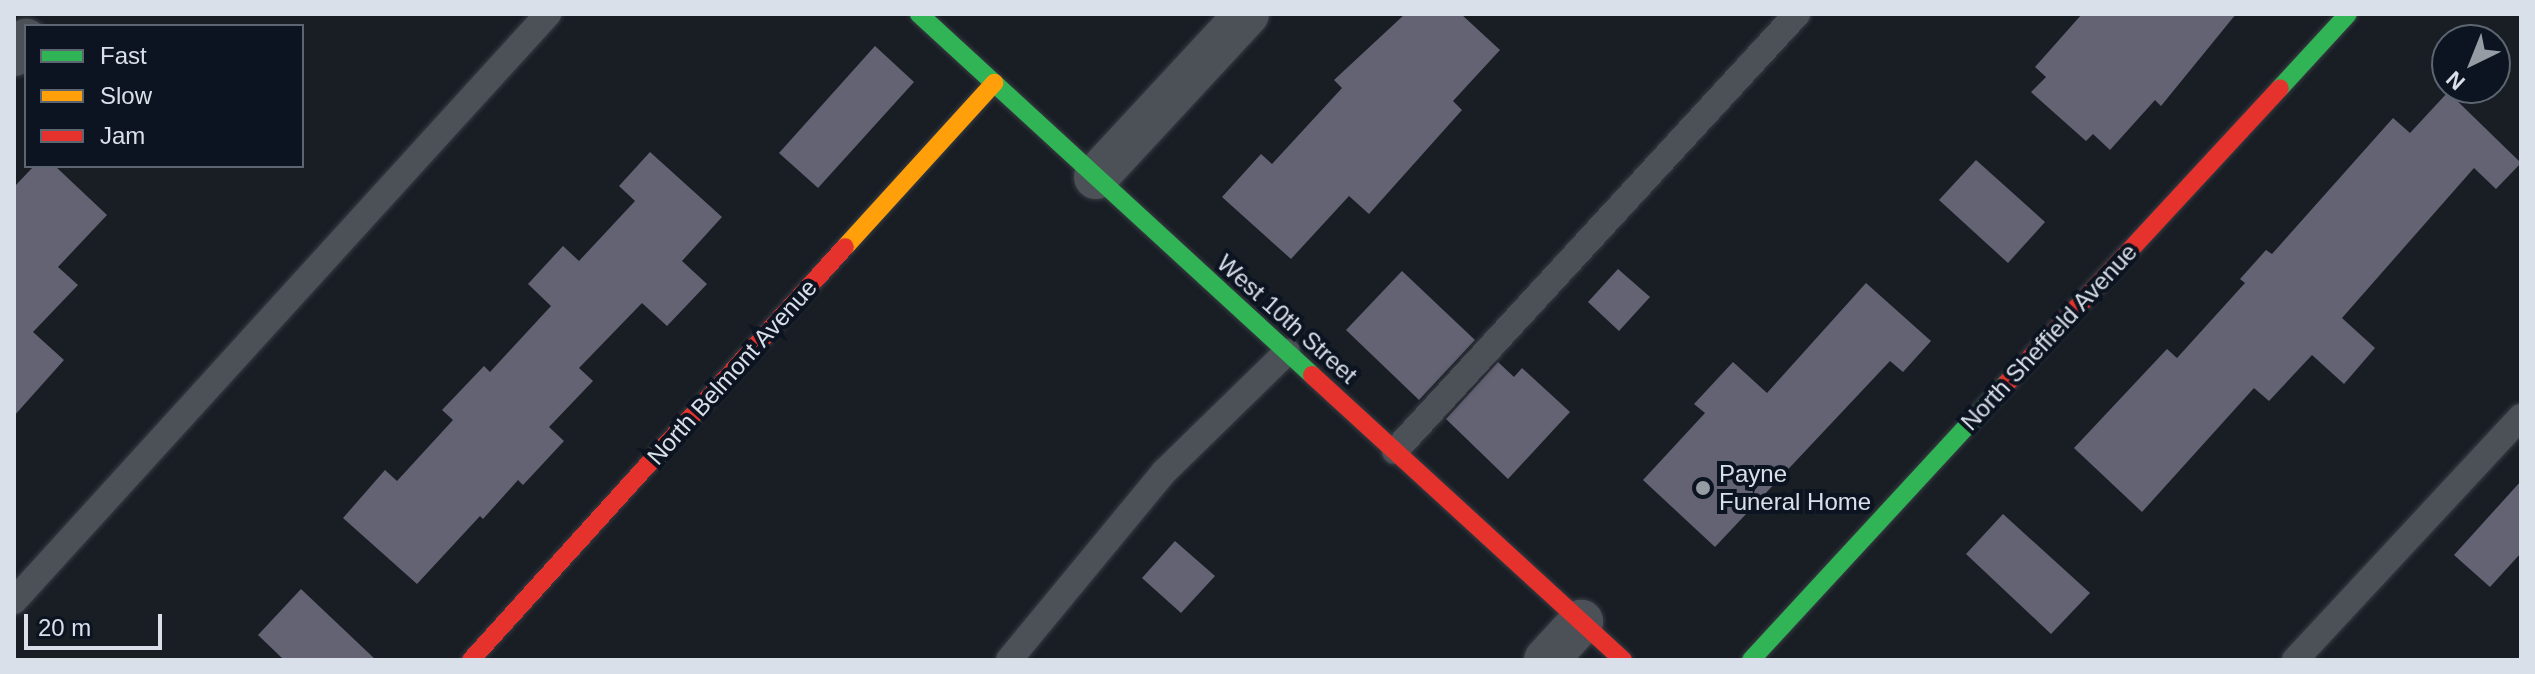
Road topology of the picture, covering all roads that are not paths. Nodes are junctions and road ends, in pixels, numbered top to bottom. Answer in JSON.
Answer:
{"nodes":[{"id":1,"x":548,"y":14,"type":"edge"},
{"id":2,"x":919,"y":14,"type":"edge"},
{"id":3,"x":1247,"y":14,"type":"edge"},
{"id":4,"x":1797,"y":14,"type":"edge"},
{"id":5,"x":2348,"y":14,"type":"edge"},
{"id":6,"x":994,"y":83,"type":"junction"},
{"id":7,"x":1096,"y":177,"type":"junction"},
{"id":8,"x":1287,"y":352,"type":"junction"},
{"id":9,"x":2521,"y":417,"type":"edge"},
{"id":10,"x":1395,"y":451,"type":"junction"},
{"id":11,"x":14,"y":601,"type":"edge"},
{"id":12,"x":1581,"y":622,"type":"junction"},
{"id":13,"x":471,"y":660,"type":"edge"},
{"id":14,"x":1009,"y":660,"type":"edge"},
{"id":15,"x":1546,"y":660,"type":"edge"},
{"id":16,"x":1623,"y":660,"type":"edge"},
{"id":17,"x":1751,"y":660,"type":"edge"},
{"id":18,"x":2295,"y":660,"type":"edge"}],
"edges":[{"from":1,"to":11,"type":"lane"},
{"from":2,"to":6,"type":"street","name":"West 10th Street"},
{"from":3,"to":7,"type":"street"},
{"from":4,"to":10,"type":"lane"},
{"from":5,"to":17,"type":"street","name":"North Sheffield Avenue"},
{"from":6,"to":7,"type":"street","name":"West 10th Street"},
{"from":6,"to":13,"type":"street","name":"North Belmont Avenue"},
{"from":7,"to":8,"type":"street","name":"West 10th Street"},
{"from":8,"to":10,"type":"street","name":"West 10th Street"},
{"from":8,"to":14,"type":"lane"},
{"from":9,"to":18,"type":"lane"},
{"from":10,"to":12,"type":"street","name":"West 10th Street"},
{"from":12,"to":15,"type":"street"},
{"from":12,"to":16,"type":"street","name":"West 10th Street"}]}
